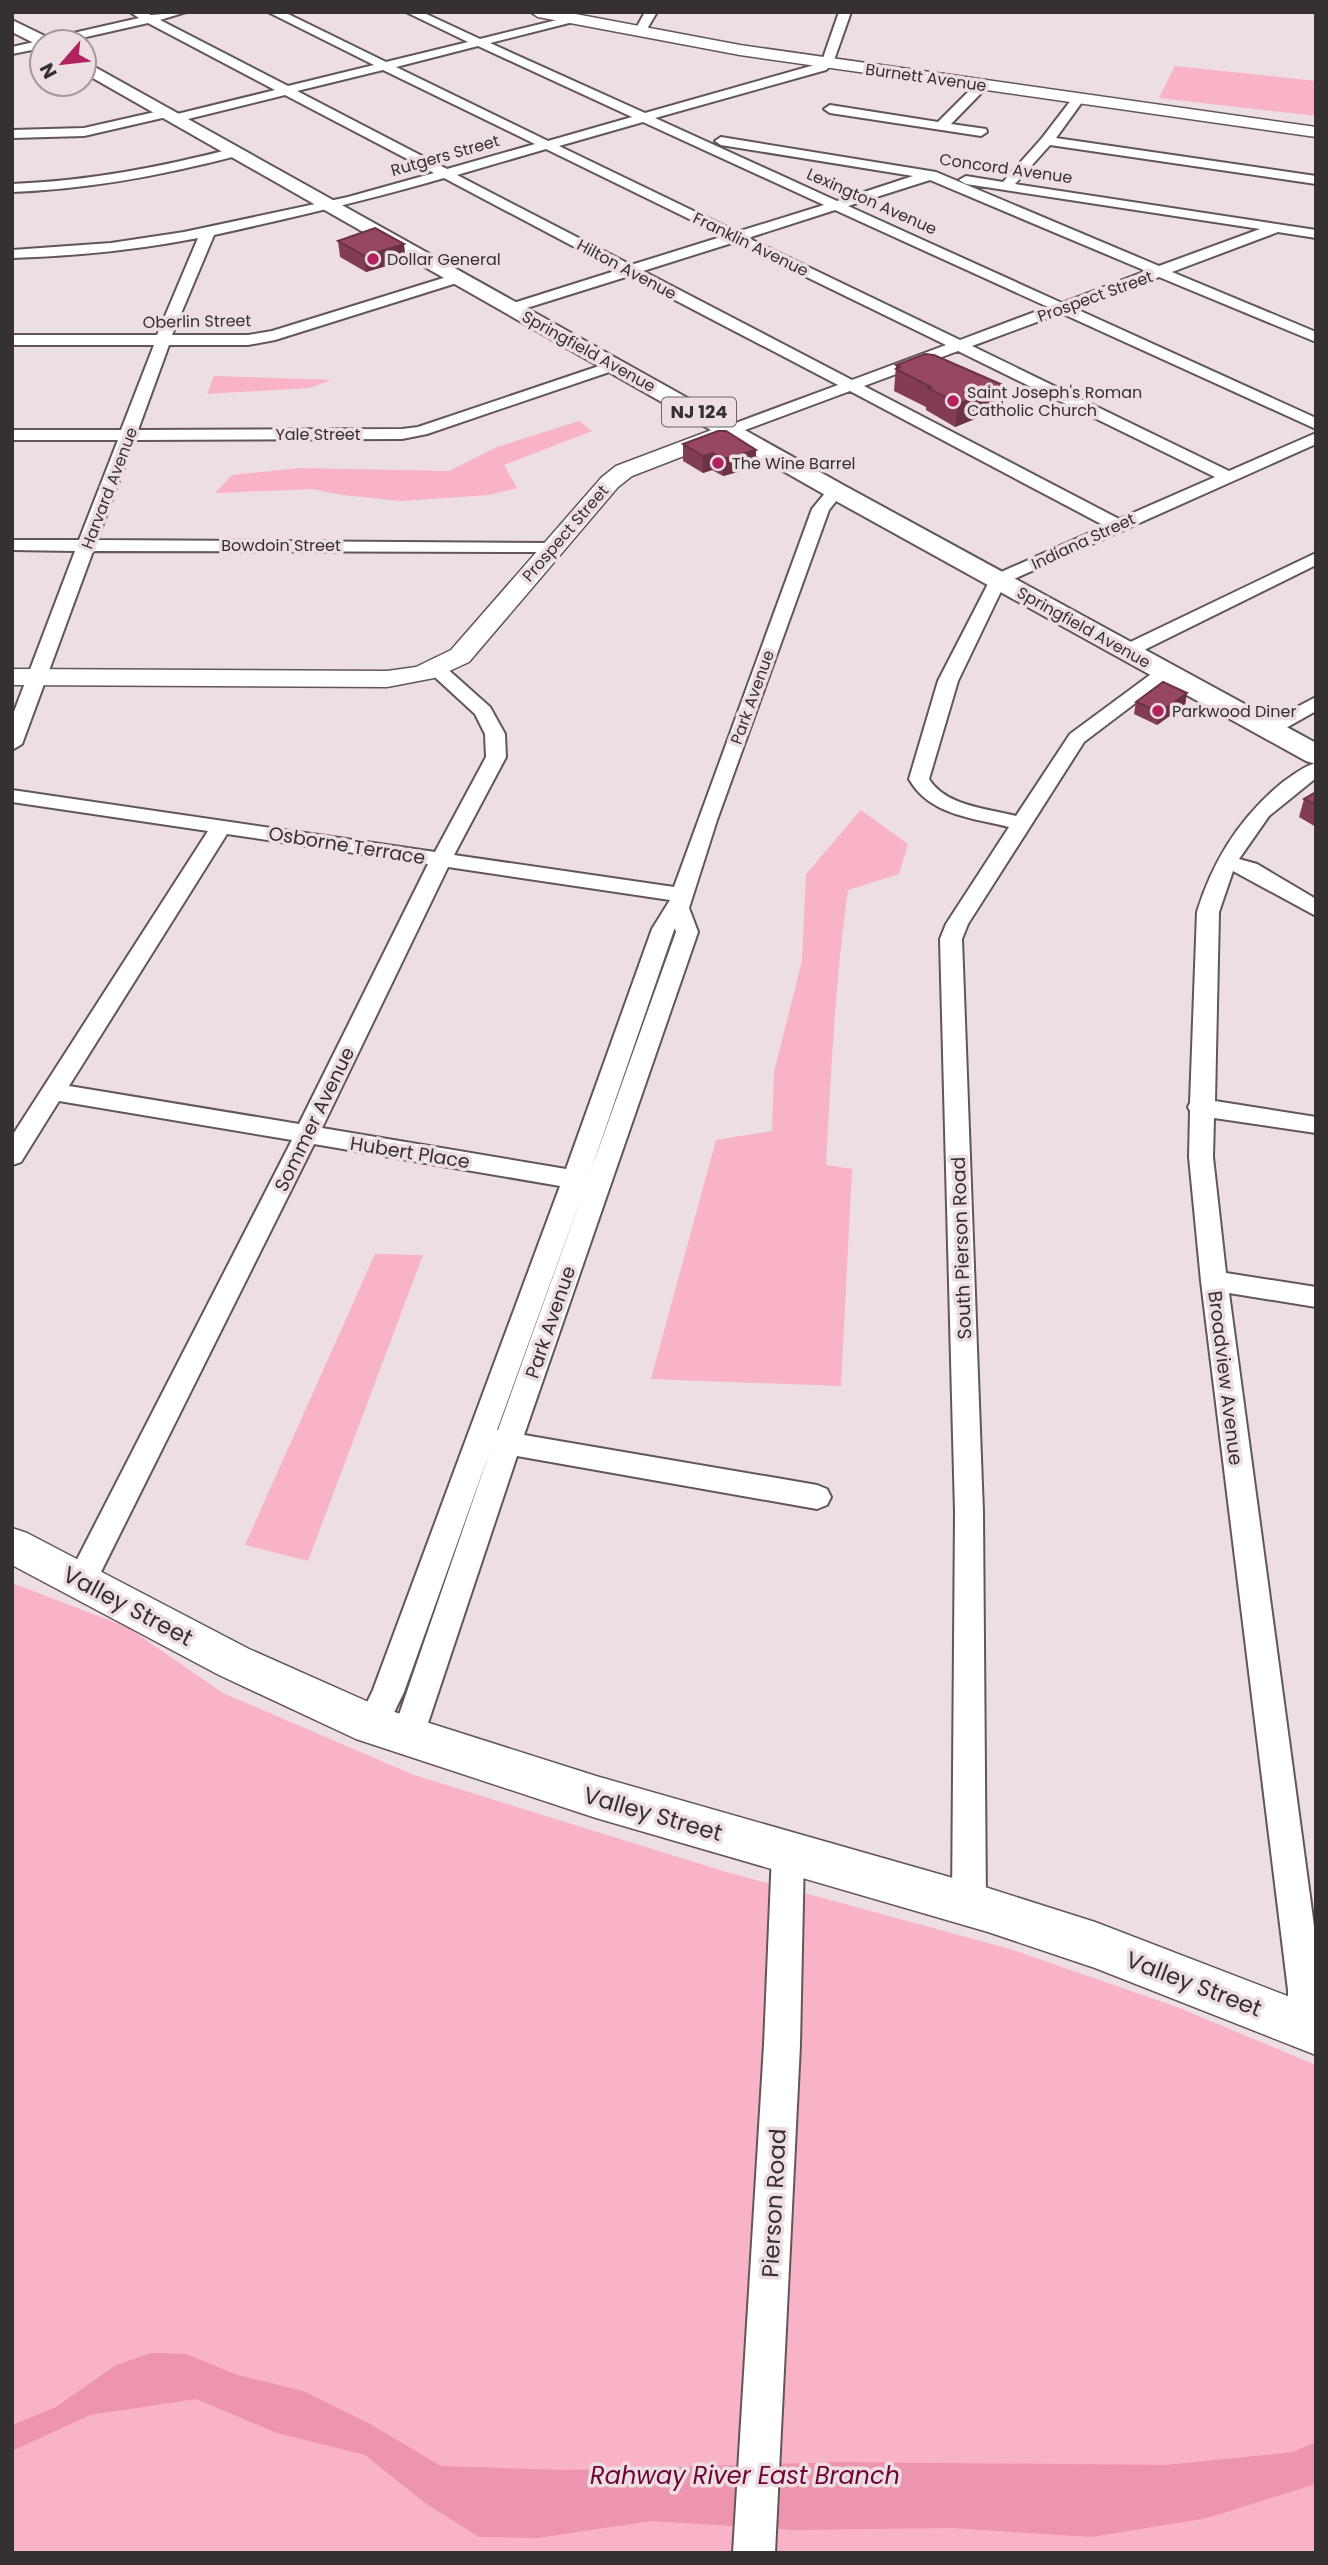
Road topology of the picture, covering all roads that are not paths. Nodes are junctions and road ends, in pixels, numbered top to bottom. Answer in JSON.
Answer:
{"nodes":[{"id":1,"x":136,"y":12,"type":"edge"},
{"id":2,"x":180,"y":12,"type":"edge"},
{"id":3,"x":274,"y":12,"type":"edge"},
{"id":4,"x":412,"y":12,"type":"edge"},
{"id":5,"x":538,"y":12,"type":"edge"},
{"id":6,"x":651,"y":12,"type":"edge"},
{"id":7,"x":845,"y":12,"type":"edge"},
{"id":8,"x":149,"y":19,"type":"junction"},
{"id":9,"x":573,"y":19,"type":"junction"},
{"id":10,"x":12,"y":25,"type":"edge"},
{"id":11,"x":98,"y":31,"type":"edge"},
{"id":12,"x":639,"y":32,"type":"junction"},
{"id":13,"x":28,"y":35,"type":"edge"},
{"id":14,"x":479,"y":42,"type":"junction"},
{"id":15,"x":827,"y":63,"type":"junction"},
{"id":16,"x":384,"y":66,"type":"junction"},
{"id":17,"x":98,"y":74,"type":"edge"},
{"id":18,"x":982,"y":85,"type":"junction"},
{"id":19,"x":286,"y":91,"type":"junction"},
{"id":20,"x":1079,"y":98,"type":"junction"},
{"id":21,"x":830,"y":109,"type":"dead end"},
{"id":22,"x":172,"y":116,"type":"junction"},
{"id":23,"x":644,"y":118,"type":"junction"},
{"id":24,"x":22,"y":122,"type":"dead end"},
{"id":25,"x":941,"y":126,"type":"junction"},
{"id":26,"x":981,"y":132,"type":"dead end"},
{"id":27,"x":1316,"y":132,"type":"edge"},
{"id":28,"x":12,"y":134,"type":"edge"},
{"id":29,"x":40,"y":134,"type":"junction"},
{"id":30,"x":691,"y":138,"type":"junction"},
{"id":31,"x":1047,"y":141,"type":"junction"},
{"id":32,"x":546,"y":145,"type":"junction"},
{"id":33,"x":235,"y":152,"type":"junction"},
{"id":34,"x":445,"y":174,"type":"junction"},
{"id":35,"x":931,"y":175,"type":"junction"},
{"id":36,"x":1316,"y":180,"type":"edge"},
{"id":37,"x":1006,"y":186,"type":"junction"},
{"id":38,"x":12,"y":188,"type":"edge"},
{"id":39,"x":328,"y":203,"type":"junction"},
{"id":40,"x":836,"y":205,"type":"junction"},
{"id":41,"x":1277,"y":228,"type":"junction"},
{"id":42,"x":208,"y":232,"type":"junction"},
{"id":43,"x":1316,"y":234,"type":"edge"},
{"id":44,"x":737,"y":237,"type":"junction"},
{"id":45,"x":12,"y":254,"type":"edge"},
{"id":46,"x":631,"y":271,"type":"junction"},
{"id":47,"x":1160,"y":272,"type":"junction"},
{"id":48,"x":458,"y":278,"type":"junction"},
{"id":49,"x":1062,"y":307,"type":"junction"},
{"id":50,"x":512,"y":308,"type":"junction"},
{"id":51,"x":1316,"y":338,"type":"edge"},
{"id":52,"x":12,"y":340,"type":"edge"},
{"id":53,"x":163,"y":340,"type":"junction"},
{"id":54,"x":960,"y":346,"type":"junction"},
{"id":55,"x":613,"y":366,"type":"junction"},
{"id":56,"x":850,"y":386,"type":"junction"},
{"id":57,"x":1316,"y":424,"type":"edge"},
{"id":58,"x":731,"y":430,"type":"junction"},
{"id":59,"x":129,"y":434,"type":"junction"},
{"id":60,"x":12,"y":435,"type":"edge"},
{"id":61,"x":1316,"y":438,"type":"edge"},
{"id":62,"x":1227,"y":476,"type":"junction"},
{"id":63,"x":836,"y":491,"type":"junction"},
{"id":64,"x":1117,"y":525,"type":"junction"},
{"id":65,"x":88,"y":544,"type":"junction"},
{"id":66,"x":12,"y":545,"type":"edge"},
{"id":67,"x":550,"y":548,"type":"junction"},
{"id":68,"x":1316,"y":558,"type":"edge"},
{"id":69,"x":998,"y":580,"type":"junction"},
{"id":70,"x":1126,"y":651,"type":"junction"},
{"id":71,"x":436,"y":669,"type":"junction"},
{"id":72,"x":1166,"y":673,"type":"junction"},
{"id":73,"x":25,"y":677,"type":"edge"},
{"id":74,"x":1316,"y":703,"type":"edge"},
{"id":75,"x":1270,"y":729,"type":"junction"},
{"id":76,"x":12,"y":744,"type":"edge"},
{"id":77,"x":1316,"y":755,"type":"edge"},
{"id":78,"x":1316,"y":769,"type":"edge"},
{"id":79,"x":12,"y":796,"type":"edge"},
{"id":80,"x":1020,"y":823,"type":"junction"},
{"id":81,"x":222,"y":825,"type":"junction"},
{"id":82,"x":441,"y":860,"type":"junction"},
{"id":83,"x":1226,"y":862,"type":"junction"},
{"id":84,"x":680,"y":901,"type":"junction"},
{"id":85,"x":1316,"y":909,"type":"edge"},
{"id":86,"x":55,"y":1092,"type":"junction"},
{"id":87,"x":1200,"y":1107,"type":"junction"},
{"id":88,"x":1316,"y":1125,"type":"edge"},
{"id":89,"x":306,"y":1136,"type":"junction"},
{"id":90,"x":12,"y":1156,"type":"edge"},
{"id":91,"x":587,"y":1181,"type":"junction"},
{"id":92,"x":1214,"y":1281,"type":"junction"},
{"id":93,"x":1316,"y":1297,"type":"edge"},
{"id":94,"x":494,"y":1441,"type":"junction"},
{"id":95,"x":817,"y":1497,"type":"dead end"},
{"id":96,"x":12,"y":1545,"type":"edge"},
{"id":97,"x":81,"y":1581,"type":"junction"},
{"id":98,"x":389,"y":1731,"type":"junction"},
{"id":99,"x":788,"y":1853,"type":"junction"},
{"id":100,"x":969,"y":1905,"type":"junction"},
{"id":101,"x":1310,"y":2029,"type":"edge"},
{"id":102,"x":763,"y":2426,"type":"joint"},
{"id":103,"x":754,"y":2549,"type":"edge"}],
"edges":[{"from":1,"to":8,"type":"street","name":"Hilton Avenue"},
{"from":2,"to":8,"type":"street"},
{"from":3,"to":16,"type":"street","name":"Franklin Avenue"},
{"from":4,"to":14,"type":"street","name":"Lexington Avenue"},
{"from":5,"to":9,"type":"street","name":"Burnett Avenue"},
{"from":6,"to":12,"type":"street"},
{"from":7,"to":15,"type":"street"},
{"from":8,"to":11,"type":"street"},
{"from":8,"to":19,"type":"street","name":"Hilton Avenue"},
{"from":9,"to":12,"type":"street","name":"Burnett Avenue"},
{"from":9,"to":14,"type":"street"},
{"from":10,"to":13,"type":"main road"},
{"from":12,"to":15,"type":"street","name":"Burnett Avenue"},
{"from":14,"to":16,"type":"street"},
{"from":14,"to":23,"type":"street","name":"Lexington Avenue"},
{"from":15,"to":18,"type":"street","name":"Burnett Avenue"},
{"from":15,"to":23,"type":"street","name":"Rutgers Street"},
{"from":16,"to":19,"type":"street"},
{"from":16,"to":32,"type":"street","name":"Franklin Avenue"},
{"from":17,"to":22,"type":"main road","name":"Springfield Avenue","number":"NJ 124"},
{"from":18,"to":20,"type":"street","name":"Burnett Avenue"},
{"from":18,"to":25,"type":"street"},
{"from":19,"to":22,"type":"street"},
{"from":19,"to":34,"type":"street","name":"Hilton Avenue"},
{"from":20,"to":27,"type":"street","name":"Burnett Avenue"},
{"from":20,"to":31,"type":"street"},
{"from":21,"to":25,"type":"street"},
{"from":22,"to":29,"type":"street"},
{"from":22,"to":33,"type":"main road","name":"Springfield Avenue","number":"NJ 124"},
{"from":23,"to":30,"type":"street","name":"Lexington Avenue"},
{"from":23,"to":32,"type":"street","name":"Rutgers Street"},
{"from":24,"to":29,"type":"street"},
{"from":25,"to":26,"type":"street"},
{"from":28,"to":29,"type":"street"},
{"from":30,"to":35,"type":"street","name":"Concord Avenue"},
{"from":30,"to":40,"type":"street","name":"Lexington Avenue"},
{"from":31,"to":36,"type":"street"},
{"from":31,"to":37,"type":"street"},
{"from":32,"to":34,"type":"street","name":"Rutgers Street"},
{"from":32,"to":44,"type":"street","name":"Franklin Avenue"},
{"from":33,"to":38,"type":"street"},
{"from":33,"to":39,"type":"main road","name":"Springfield Avenue","number":"NJ 124"},
{"from":34,"to":39,"type":"street","name":"Rutgers Street"},
{"from":34,"to":46,"type":"street","name":"Hilton Avenue"},
{"from":35,"to":37,"type":"street","name":"Concord Avenue"},
{"from":35,"to":40,"type":"street"},
{"from":35,"to":47,"type":"street"},
{"from":37,"to":41,"type":"street","name":"Concord Avenue"},
{"from":39,"to":42,"type":"street","name":"Rutgers Street"},
{"from":39,"to":48,"type":"main road","name":"Springfield Avenue","number":"NJ 124"},
{"from":40,"to":44,"type":"street"},
{"from":40,"to":49,"type":"street","name":"Lexington Avenue"},
{"from":41,"to":43,"type":"street","name":"Concord Avenue"},
{"from":41,"to":47,"type":"street","name":"Prospect Street"},
{"from":42,"to":45,"type":"street","name":"Rutgers Street"},
{"from":42,"to":53,"type":"street","name":"Harvard Avenue"},
{"from":44,"to":46,"type":"street"},
{"from":44,"to":54,"type":"street","name":"Franklin Avenue"},
{"from":46,"to":50,"type":"street"},
{"from":46,"to":56,"type":"street","name":"Hilton Avenue"},
{"from":47,"to":49,"type":"street","name":"Prospect Street"},
{"from":47,"to":51,"type":"street"},
{"from":48,"to":50,"type":"main road","name":"Springfield Avenue","number":"NJ 124"},
{"from":48,"to":53,"type":"street","name":"Oberlin Street"},
{"from":49,"to":54,"type":"street","name":"Prospect Street"},
{"from":49,"to":57,"type":"street","name":"Lexington Avenue"},
{"from":50,"to":55,"type":"main road","name":"Springfield Avenue","number":"NJ 124"},
{"from":52,"to":53,"type":"street","name":"Oberlin Street"},
{"from":53,"to":59,"type":"street","name":"Harvard Avenue"},
{"from":54,"to":56,"type":"street","name":"Prospect Street"},
{"from":54,"to":62,"type":"street","name":"Franklin Avenue"},
{"from":55,"to":58,"type":"main road","name":"Springfield Avenue","number":"NJ 124"},
{"from":55,"to":59,"type":"street","name":"Yale Street"},
{"from":56,"to":58,"type":"street","name":"Prospect Street"},
{"from":56,"to":64,"type":"street","name":"Hilton Avenue"},
{"from":58,"to":63,"type":"main road","name":"Springfield Avenue","number":"NJ 124"},
{"from":58,"to":67,"type":"street","name":"Prospect Street"},
{"from":59,"to":60,"type":"street","name":"Yale Street"},
{"from":59,"to":65,"type":"street","name":"Harvard Avenue"},
{"from":61,"to":62,"type":"street","name":"Indiana Street"},
{"from":62,"to":64,"type":"street","name":"Indiana Street"},
{"from":63,"to":69,"type":"main road","name":"Springfield Avenue","number":"NJ 124"},
{"from":63,"to":84,"type":"street","name":"Park Avenue"},
{"from":64,"to":69,"type":"street","name":"Indiana Street"},
{"from":65,"to":66,"type":"street","name":"Bowdoin Street"},
{"from":65,"to":67,"type":"street","name":"Bowdoin Street"},
{"from":65,"to":73,"type":"street","name":"Harvard Avenue"},
{"from":67,"to":71,"type":"street","name":"Prospect Street"},
{"from":68,"to":70,"type":"street"},
{"from":69,"to":70,"type":"main road","name":"Springfield Avenue","number":"NJ 124"},
{"from":69,"to":80,"type":"street"},
{"from":70,"to":72,"type":"main road","name":"Springfield Avenue","number":"NJ 124"},
{"from":71,"to":73,"type":"street","name":"Prospect Street"},
{"from":71,"to":82,"type":"street","name":"Sommer Avenue"},
{"from":72,"to":75,"type":"main road","name":"Springfield Avenue","number":"NJ 124"},
{"from":72,"to":80,"type":"street","name":"South Pierson Road"},
{"from":73,"to":76,"type":"street","name":"Harvard Avenue"},
{"from":74,"to":75,"type":"street"},
{"from":75,"to":77,"type":"main road","name":"Springfield Avenue","number":"NJ 124"},
{"from":78,"to":83,"type":"street","name":"Broadview Avenue"},
{"from":79,"to":81,"type":"street","name":"Osborne Terrace"},
{"from":80,"to":100,"type":"street","name":"South Pierson Road"},
{"from":81,"to":82,"type":"street","name":"Osborne Terrace"},
{"from":81,"to":86,"type":"street"},
{"from":82,"to":84,"type":"street","name":"Osborne Terrace"},
{"from":82,"to":89,"type":"street","name":"Sommer Avenue"},
{"from":83,"to":85,"type":"street"},
{"from":83,"to":87,"type":"street","name":"Broadview Avenue"},
{"from":84,"to":91,"type":"street","name":"Park Avenue"},
{"from":86,"to":89,"type":"street","name":"Hubert Place"},
{"from":86,"to":90,"type":"street"},
{"from":87,"to":88,"type":"street"},
{"from":87,"to":92,"type":"street","name":"Broadview Avenue"},
{"from":89,"to":91,"type":"street","name":"Hubert Place"},
{"from":89,"to":97,"type":"street","name":"Sommer Avenue"},
{"from":91,"to":94,"type":"street","name":"Park Avenue"},
{"from":92,"to":93,"type":"street"},
{"from":92,"to":101,"type":"street","name":"Broadview Avenue"},
{"from":94,"to":95,"type":"street"},
{"from":94,"to":98,"type":"street","name":"Park Avenue"},
{"from":94,"to":98,"type":"street","name":"Park Avenue"},
{"from":96,"to":97,"type":"street","name":"Valley Street"},
{"from":97,"to":98,"type":"street","name":"Valley Street"},
{"from":98,"to":99,"type":"street","name":"Valley Street"},
{"from":99,"to":100,"type":"street","name":"Valley Street"},
{"from":99,"to":102,"type":"street","name":"Pierson Road"},
{"from":100,"to":101,"type":"street","name":"Valley Street"},
{"from":102,"to":103,"type":"street","name":"Pierson Road"}]}
